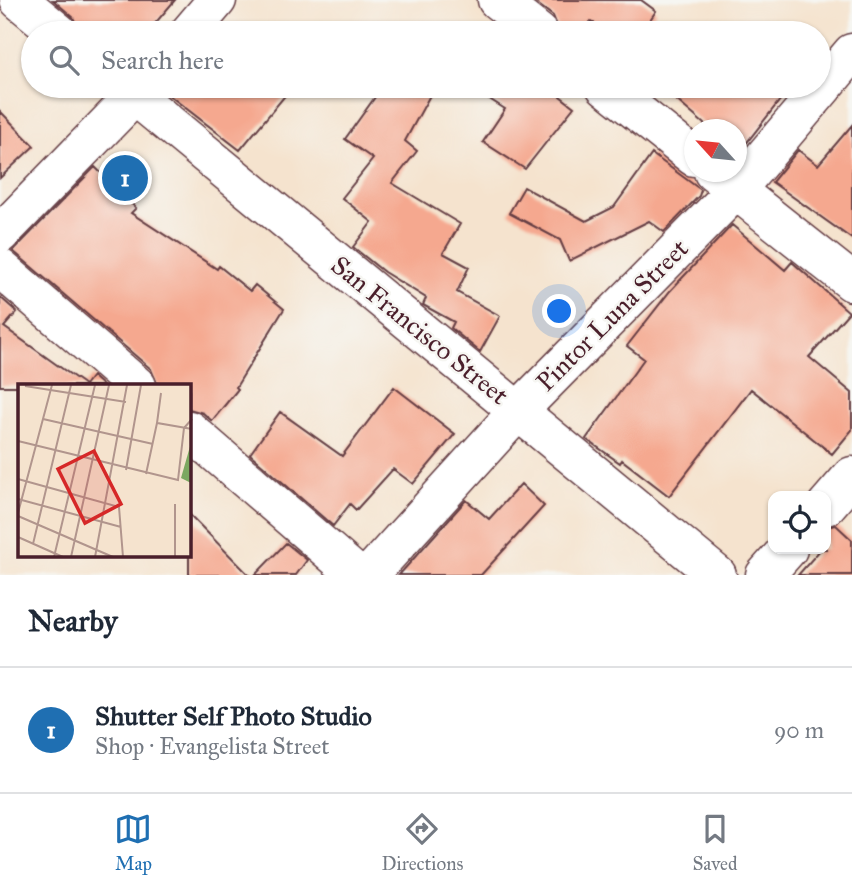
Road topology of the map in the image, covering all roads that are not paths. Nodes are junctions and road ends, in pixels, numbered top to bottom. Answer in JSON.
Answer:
{"nodes":[{"id":1,"x":19,"y":0,"type":"edge"},
{"id":2,"x":217,"y":0,"type":"edge"},
{"id":3,"x":497,"y":0,"type":"edge"},
{"id":4,"x":44,"y":21,"type":"edge"},
{"id":5,"x":199,"y":21,"type":"edge"},
{"id":6,"x":524,"y":21,"type":"edge"},
{"id":7,"x":852,"y":53,"type":"edge"},
{"id":8,"x":831,"y":74,"type":"edge"},
{"id":9,"x":126,"y":98,"type":"edge"},
{"id":10,"x":145,"y":98,"type":"edge"},
{"id":11,"x":620,"y":98,"type":"edge"},
{"id":12,"x":807,"y":98,"type":"edge"},
{"id":13,"x":684,"y":148,"type":"edge"},
{"id":14,"x":747,"y":158,"type":"edge"},
{"id":15,"x":723,"y":182,"type":"edge"},
{"id":16,"x":725,"y":182,"type":"edge"},
{"id":17,"x":0,"y":234,"type":"edge"},
{"id":18,"x":0,"y":268,"type":"edge"},
{"id":19,"x":852,"y":282,"type":"edge"},
{"id":20,"x":135,"y":384,"type":"edge"},
{"id":21,"x":518,"y":411,"type":"junction"},
{"id":22,"x":191,"y":432,"type":"edge"},
{"id":23,"x":852,"y":476,"type":"edge"},
{"id":24,"x":831,"y":500,"type":"edge"},
{"id":25,"x":784,"y":554,"type":"edge"},
{"id":26,"x":358,"y":575,"type":"edge"},
{"id":27,"x":369,"y":575,"type":"edge"},
{"id":28,"x":717,"y":575,"type":"edge"},
{"id":29,"x":765,"y":575,"type":"edge"}],
"edges":[{"from":1,"to":4,"type":"street"},
{"from":2,"to":5,"type":"street"},
{"from":3,"to":6,"type":"street"},
{"from":7,"to":8,"type":"street","name":"Pintor Luna Street"},
{"from":9,"to":17,"type":"street"},
{"from":10,"to":21,"type":"street","name":"San Francisco Street"},
{"from":11,"to":13,"type":"street"},
{"from":12,"to":14,"type":"street","name":"Pintor Luna Street"},
{"from":15,"to":21,"type":"street","name":"Pintor Luna Street"},
{"from":16,"to":19,"type":"street"},
{"from":18,"to":20,"type":"street"},
{"from":21,"to":27,"type":"street","name":"Pintor Luna Street"},
{"from":21,"to":28,"type":"street","name":"San Francisco Street"},
{"from":22,"to":26,"type":"street"},
{"from":23,"to":24,"type":"street"},
{"from":25,"to":29,"type":"street"}]}
